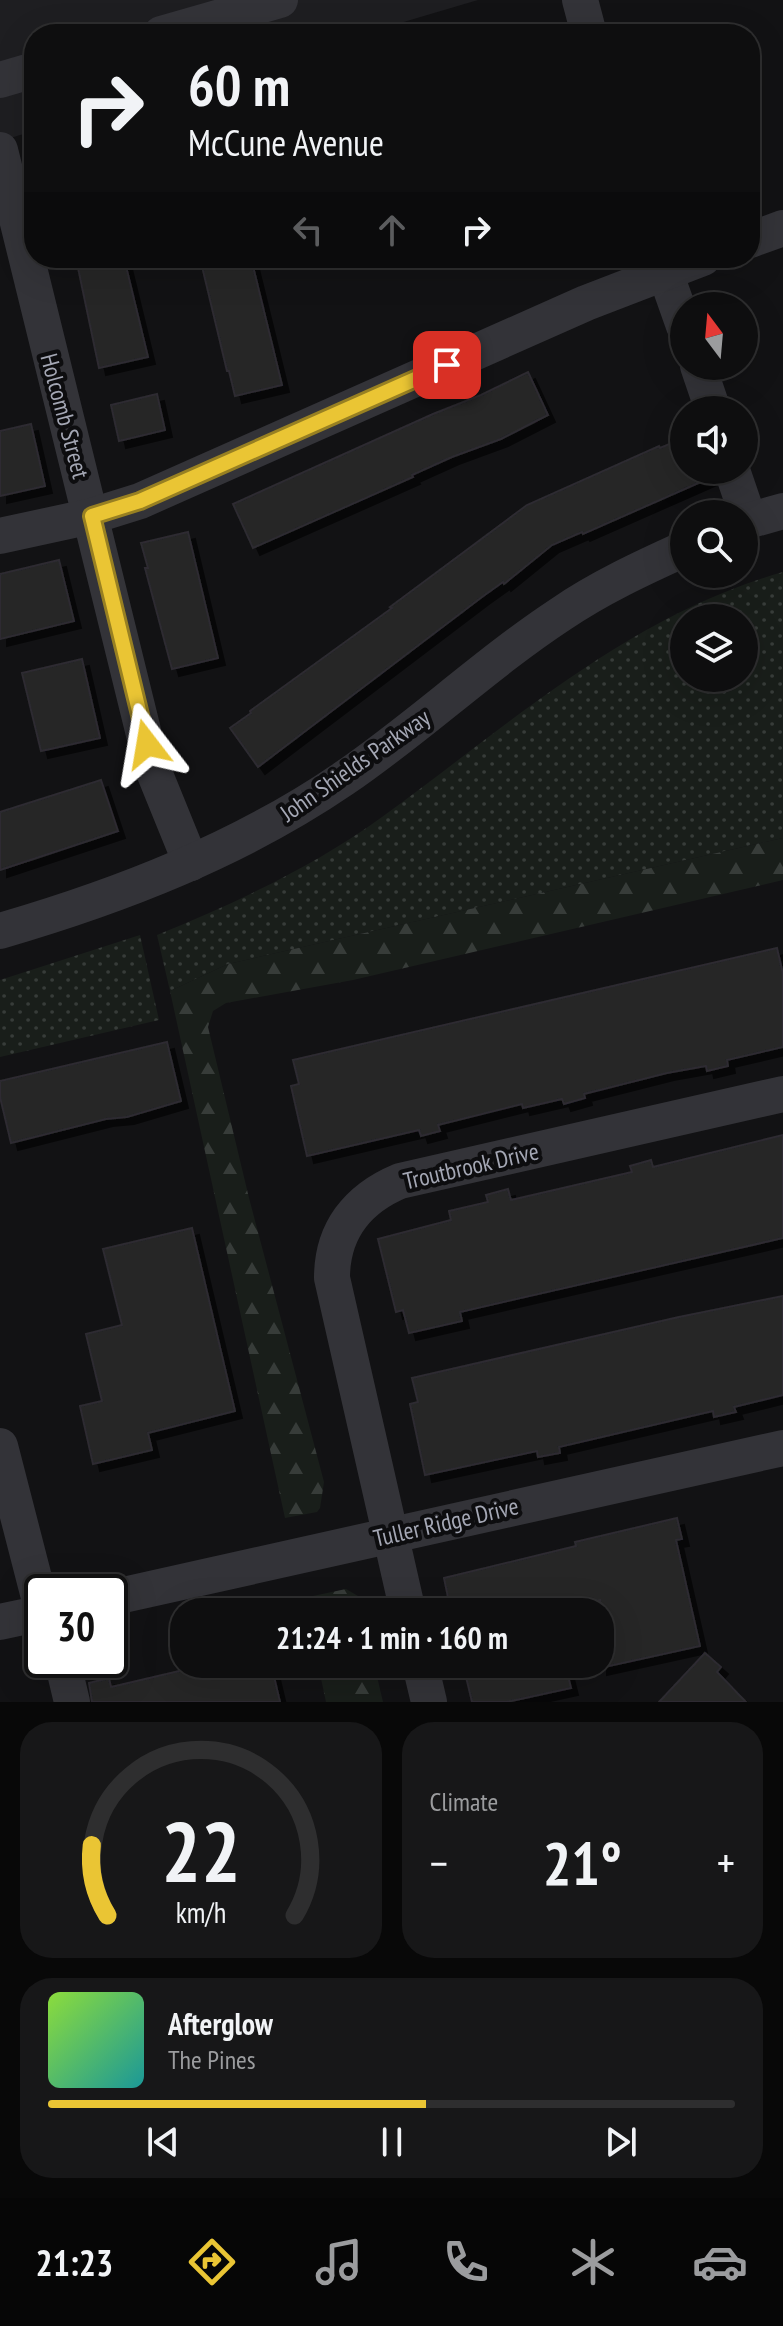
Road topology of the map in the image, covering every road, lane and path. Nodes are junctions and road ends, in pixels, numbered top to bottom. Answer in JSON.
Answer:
{"nodes":[{"id":1,"x":280,"y":0,"type":"edge"},
{"id":2,"x":580,"y":0,"type":"edge"},
{"id":3,"x":196,"y":24,"type":"edge"},
{"id":4,"x":586,"y":24,"type":"edge"},
{"id":5,"x":24,"y":73,"type":"edge"},
{"id":6,"x":0,"y":80,"type":"edge"},
{"id":7,"x":0,"y":150,"type":"edge"},
{"id":8,"x":783,"y":228,"type":"edge"},
{"id":9,"x":760,"y":236,"type":"edge"},
{"id":10,"x":24,"y":245,"type":"edge"},
{"id":11,"x":30,"y":268,"type":"edge"},
{"id":12,"x":656,"y":268,"type":"edge"},
{"id":13,"x":663,"y":268,"type":"edge"},
{"id":14,"x":672,"y":292,"type":"edge"},
{"id":15,"x":740,"y":484,"type":"edge"},
{"id":16,"x":92,"y":516,"type":"junction"},
{"id":17,"x":759,"y":518,"type":"edge"},
{"id":18,"x":0,"y":536,"type":"edge"},
{"id":19,"x":670,"y":556,"type":"edge"},
{"id":20,"x":191,"y":863,"type":"junction"},
{"id":21,"x":0,"y":931,"type":"edge"},
{"id":22,"x":783,"y":1094,"type":"edge"},
{"id":23,"x":0,"y":1446,"type":"edge"},
{"id":24,"x":783,"y":1448,"type":"edge"},
{"id":25,"x":390,"y":1535,"type":"junction"},
{"id":26,"x":33,"y":1574,"type":"edge"},
{"id":27,"x":128,"y":1594,"type":"edge"},
{"id":28,"x":405,"y":1598,"type":"edge"},
{"id":29,"x":24,"y":1616,"type":"edge"},
{"id":30,"x":0,"y":1622,"type":"edge"},
{"id":31,"x":66,"y":1678,"type":"edge"},
{"id":32,"x":423,"y":1678,"type":"edge"},
{"id":33,"x":72,"y":1702,"type":"edge"},
{"id":34,"x":429,"y":1702,"type":"edge"}],
"edges":[{"from":1,"to":3,"type":"street"},
{"from":2,"to":4,"type":"street"},
{"from":5,"to":6,"type":"street"},
{"from":7,"to":10,"type":"street","name":"Holcomb Street"},
{"from":8,"to":9,"type":"street"},
{"from":11,"to":16,"type":"street","name":"Holcomb Street"},
{"from":12,"to":16,"type":"street"},
{"from":13,"to":14,"type":"street"},
{"from":15,"to":17,"type":"street"},
{"from":16,"to":18,"type":"street"},
{"from":16,"to":20,"type":"street","name":"Holcomb Street"},
{"from":19,"to":20,"type":"street","name":"John Shields Parkway"},
{"from":20,"to":21,"type":"street","name":"John Shields Parkway"},
{"from":22,"to":25,"type":"street","name":"Troutbrook Drive"},
{"from":23,"to":26,"type":"street"},
{"from":24,"to":25,"type":"street","name":"Tuller Ridge Drive"},
{"from":25,"to":27,"type":"street","name":"Tuller Ridge Drive"},
{"from":25,"to":28,"type":"street","name":"Troutbrook Drive"},
{"from":29,"to":30,"type":"street"},
{"from":31,"to":33,"type":"street"},
{"from":32,"to":34,"type":"street"}]}
